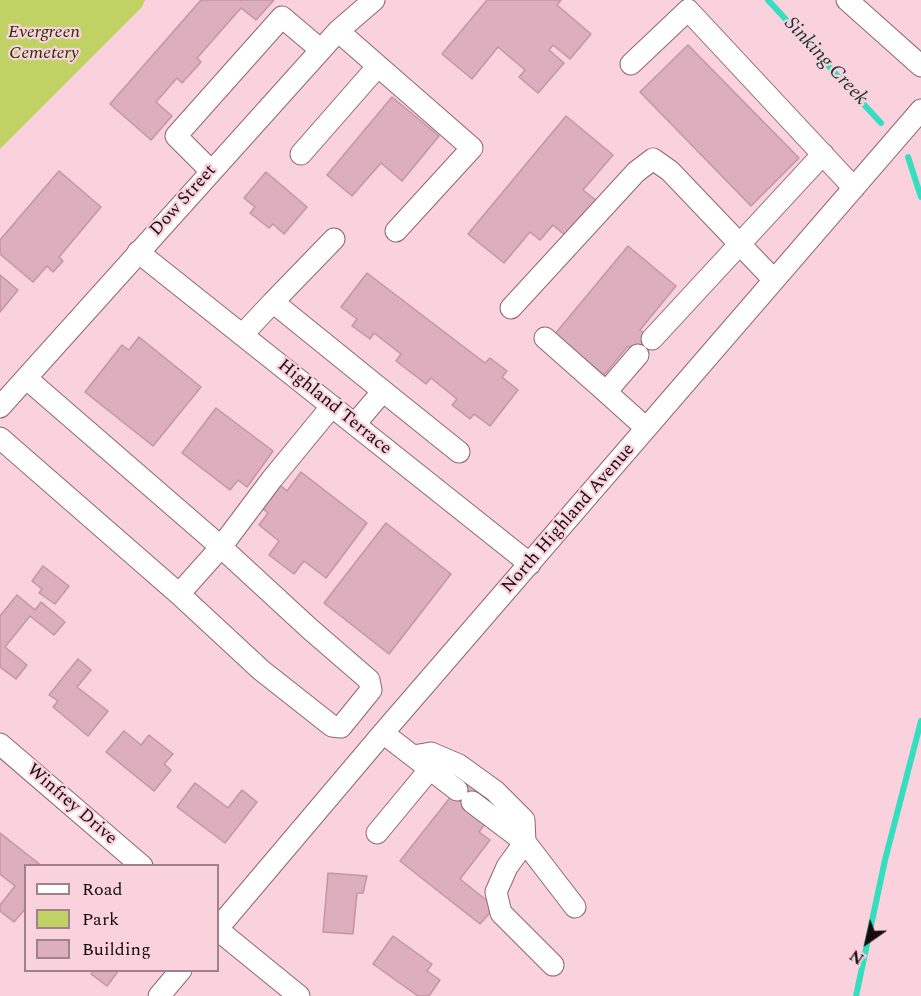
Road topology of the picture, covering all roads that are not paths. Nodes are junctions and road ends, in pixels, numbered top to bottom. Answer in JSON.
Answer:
{"nodes":[{"id":1,"x":374,"y":0,"type":"edge"},
{"id":2,"x":850,"y":1,"type":"edge"},
{"id":3,"x":683,"y":5,"type":"edge"},
{"id":4,"x":338,"y":31,"type":"junction"},
{"id":5,"x":321,"y":50,"type":"junction"},
{"id":6,"x":631,"y":64,"type":"dead end"},
{"id":7,"x":378,"y":66,"type":"junction"},
{"id":8,"x":921,"y":66,"type":"edge"},
{"id":9,"x":921,"y":110,"type":"edge"},
{"id":10,"x":301,"y":154,"type":"dead end"},
{"id":11,"x":824,"y":154,"type":"junction"},
{"id":12,"x":212,"y":171,"type":"junction"},
{"id":13,"x":854,"y":188,"type":"junction"},
{"id":14,"x":396,"y":231,"type":"dead end"},
{"id":15,"x":334,"y":239,"type":"dead end"},
{"id":16,"x":739,"y":244,"type":"junction"},
{"id":17,"x":138,"y":252,"type":"junction"},
{"id":18,"x":774,"y":280,"type":"junction"},
{"id":19,"x":273,"y":302,"type":"junction"},
{"id":20,"x":511,"y":308,"type":"dead end"},
{"id":21,"x":242,"y":335,"type":"junction"},
{"id":22,"x":545,"y":338,"type":"dead end"},
{"id":23,"x":652,"y":339,"type":"dead end"},
{"id":24,"x":638,"y":355,"type":"dead end"},
{"id":25,"x":26,"y":378,"type":"junction"},
{"id":26,"x":383,"y":391,"type":"junction"},
{"id":27,"x":606,"y":392,"type":"junction"},
{"id":28,"x":332,"y":406,"type":"junction"},
{"id":29,"x":0,"y":407,"type":"edge"},
{"id":30,"x":355,"y":424,"type":"junction"},
{"id":31,"x":646,"y":428,"type":"junction"},
{"id":32,"x":0,"y":438,"type":"edge"},
{"id":33,"x":459,"y":452,"type":"dead end"},
{"id":34,"x":221,"y":547,"type":"junction"},
{"id":35,"x":530,"y":564,"type":"junction"},
{"id":36,"x":179,"y":594,"type":"junction"},
{"id":37,"x":383,"y":733,"type":"junction"},
{"id":38,"x":0,"y":744,"type":"edge"},
{"id":39,"x":412,"y":756,"type":"junction"},
{"id":40,"x":430,"y":769,"type":"junction"},
{"id":41,"x":377,"y":833,"type":"dead end"},
{"id":42,"x":525,"y":842,"type":"junction"},
{"id":43,"x":140,"y":864,"type":"edge"},
{"id":44,"x":575,"y":907,"type":"dead end"},
{"id":45,"x":219,"y":928,"type":"edge"},
{"id":46,"x":219,"y":930,"type":"edge"},
{"id":47,"x":553,"y":965,"type":"dead end"},
{"id":48,"x":179,"y":972,"type":"edge"},
{"id":49,"x":159,"y":996,"type":"edge"},
{"id":50,"x":299,"y":996,"type":"edge"}],
"edges":[{"from":1,"to":4,"type":"street","name":"Dow Street"},
{"from":2,"to":8,"type":"street"},
{"from":3,"to":6,"type":"street"},
{"from":3,"to":11,"type":"street"},
{"from":4,"to":5,"type":"street","name":"Dow Street"},
{"from":4,"to":7,"type":"street"},
{"from":5,"to":12,"type":"street","name":"Dow Street"},
{"from":5,"to":12,"type":"street"},
{"from":7,"to":10,"type":"street"},
{"from":7,"to":14,"type":"street"},
{"from":9,"to":13,"type":"street","name":"North Highland Avenue"},
{"from":11,"to":13,"type":"street"},
{"from":11,"to":16,"type":"street"},
{"from":12,"to":17,"type":"street","name":"Dow Street"},
{"from":13,"to":18,"type":"street","name":"North Highland Avenue"},
{"from":15,"to":19,"type":"street"},
{"from":16,"to":18,"type":"street"},
{"from":16,"to":20,"type":"street"},
{"from":16,"to":23,"type":"street"},
{"from":17,"to":21,"type":"street","name":"Highland Terrace"},
{"from":17,"to":25,"type":"street","name":"Dow Street"},
{"from":18,"to":31,"type":"street","name":"North Highland Avenue"},
{"from":19,"to":21,"type":"street"},
{"from":19,"to":26,"type":"street"},
{"from":21,"to":28,"type":"street","name":"Highland Terrace"},
{"from":22,"to":27,"type":"street"},
{"from":24,"to":27,"type":"street"},
{"from":25,"to":29,"type":"street","name":"Dow Street"},
{"from":25,"to":34,"type":"street"},
{"from":26,"to":30,"type":"street"},
{"from":26,"to":33,"type":"street"},
{"from":27,"to":31,"type":"street"},
{"from":28,"to":30,"type":"street","name":"Highland Terrace"},
{"from":28,"to":34,"type":"street"},
{"from":30,"to":35,"type":"street","name":"Highland Terrace"},
{"from":31,"to":35,"type":"street","name":"North Highland Avenue"},
{"from":32,"to":36,"type":"street"},
{"from":34,"to":36,"type":"street"},
{"from":34,"to":36,"type":"street"},
{"from":35,"to":37,"type":"street","name":"North Highland Avenue"},
{"from":37,"to":39,"type":"street"},
{"from":37,"to":45,"type":"street","name":"North Highland Avenue"},
{"from":38,"to":43,"type":"street","name":"Winfrey Drive"},
{"from":39,"to":40,"type":"street"},
{"from":39,"to":42,"type":"street"},
{"from":40,"to":41,"type":"street"},
{"from":40,"to":42,"type":"street"},
{"from":42,"to":44,"type":"street"},
{"from":42,"to":47,"type":"street"},
{"from":46,"to":50,"type":"street"},
{"from":48,"to":49,"type":"street"}]}
